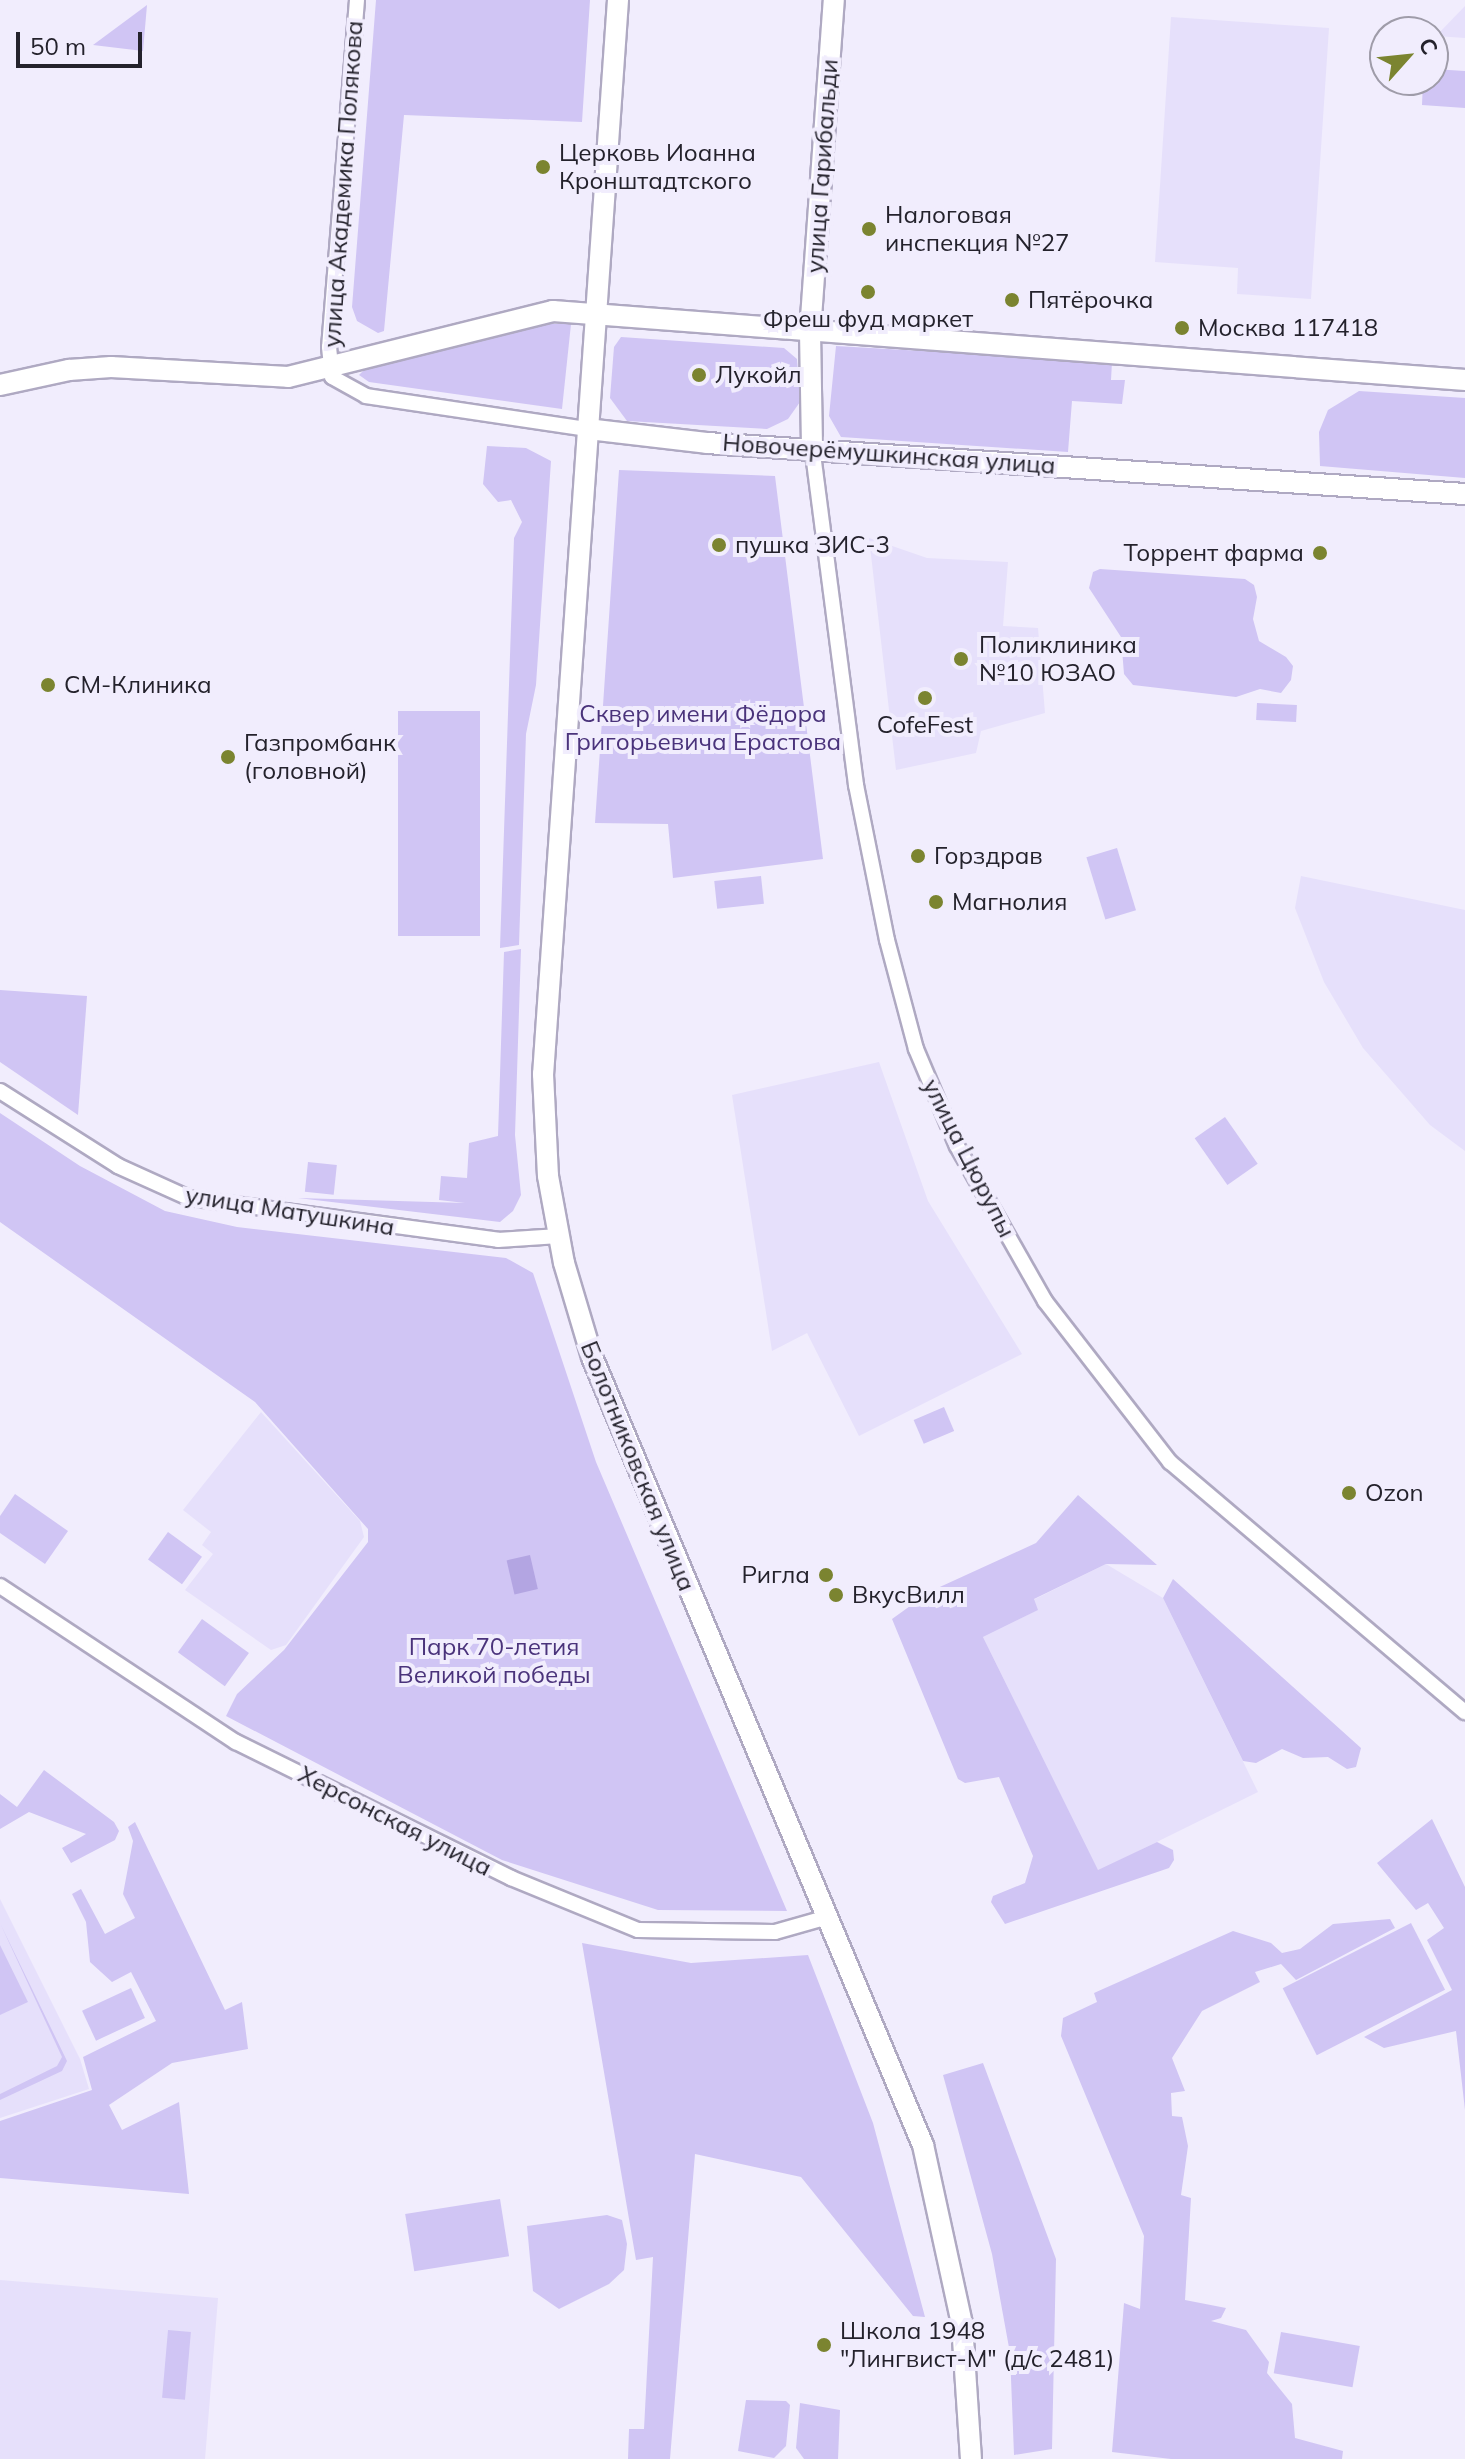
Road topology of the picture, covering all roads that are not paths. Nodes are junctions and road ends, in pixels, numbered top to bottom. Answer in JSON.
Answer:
{"nodes":[{"id":1,"x":357,"y":0,"type":"edge"},
{"id":2,"x":618,"y":0,"type":"edge"},
{"id":3,"x":834,"y":0,"type":"edge"},
{"id":4,"x":595,"y":315,"type":"junction"},
{"id":5,"x":810,"y":332,"type":"junction"},
{"id":6,"x":329,"y":367,"type":"junction"},
{"id":7,"x":1465,"y":380,"type":"edge"},
{"id":8,"x":0,"y":385,"type":"edge"},
{"id":9,"x":588,"y":429,"type":"junction"},
{"id":10,"x":812,"y":446,"type":"junction"},
{"id":11,"x":1465,"y":494,"type":"edge"},
{"id":12,"x":0,"y":1091,"type":"edge"},
{"id":13,"x":559,"y":1236,"type":"junction"},
{"id":14,"x":0,"y":1586,"type":"edge"},
{"id":15,"x":1465,"y":1712,"type":"edge"},
{"id":16,"x":828,"y":1917,"type":"junction"},
{"id":17,"x":971,"y":2459,"type":"edge"}],
"edges":[{"from":1,"to":6,"type":"street","name":"улица Академика Полякова"},
{"from":2,"to":4,"type":"street"},
{"from":3,"to":5,"type":"street","name":"улица Гарибальди"},
{"from":4,"to":5,"type":"street"},
{"from":4,"to":6,"type":"street"},
{"from":4,"to":9,"type":"street"},
{"from":5,"to":7,"type":"street"},
{"from":5,"to":10,"type":"street","name":"улица Цюрупы"},
{"from":6,"to":8,"type":"street"},
{"from":6,"to":9,"type":"street","name":"Новочерёмушкинская улица"},
{"from":9,"to":10,"type":"street","name":"Новочерёмушкинская улица"},
{"from":9,"to":13,"type":"street","name":"Болотниковская улица"},
{"from":10,"to":11,"type":"street","name":"Новочерёмушкинская улица"},
{"from":10,"to":15,"type":"street","name":"улица Цюрупы"},
{"from":12,"to":13,"type":"street","name":"улица Матушкина"},
{"from":13,"to":16,"type":"street","name":"Болотниковская улица"},
{"from":14,"to":16,"type":"street","name":"Херсонская улица"},
{"from":16,"to":17,"type":"street","name":"Болотниковская улица"}]}
